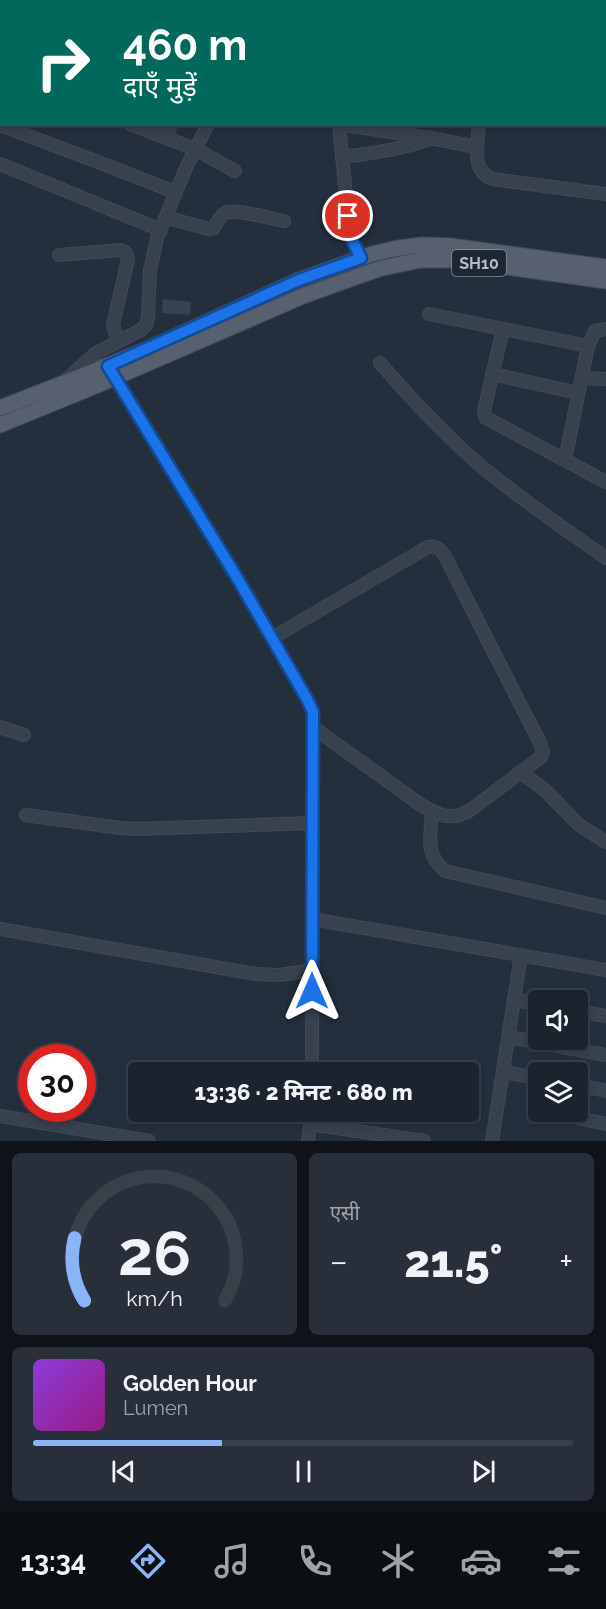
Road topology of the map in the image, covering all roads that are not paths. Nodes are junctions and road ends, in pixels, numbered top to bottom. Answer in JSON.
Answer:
{"nodes":[{"id":1,"x":3,"y":126,"type":"edge"},
{"id":2,"x":135,"y":126,"type":"edge"},
{"id":3,"x":170,"y":126,"type":"edge"},
{"id":4,"x":207,"y":126,"type":"edge"},
{"id":5,"x":338,"y":126,"type":"edge"},
{"id":6,"x":345,"y":126,"type":"edge"},
{"id":7,"x":479,"y":126,"type":"edge"},
{"id":8,"x":166,"y":138,"type":"junction"},
{"id":9,"x":430,"y":138,"type":"junction"},
{"id":10,"x":477,"y":147,"type":"junction"},
{"id":11,"x":195,"y":149,"type":"junction"},
{"id":12,"x":342,"y":158,"type":"junction"},
{"id":13,"x":0,"y":164,"type":"edge"},
{"id":14,"x":235,"y":171,"type":"dead end"},
{"id":15,"x":175,"y":192,"type":"junction"},
{"id":16,"x":606,"y":194,"type":"edge"},
{"id":17,"x":165,"y":217,"type":"junction"},
{"id":18,"x":284,"y":221,"type":"dead end"},
{"id":19,"x":161,"y":230,"type":"junction"},
{"id":20,"x":59,"y":255,"type":"dead end"},
{"id":21,"x":357,"y":259,"type":"junction"},
{"id":22,"x":606,"y":267,"type":"edge"},
{"id":23,"x":606,"y":281,"type":"edge"},
{"id":24,"x":429,"y":314,"type":"dead end"},
{"id":25,"x":502,"y":329,"type":"junction"},
{"id":26,"x":606,"y":329,"type":"edge"},
{"id":27,"x":118,"y":342,"type":"junction"},
{"id":28,"x":588,"y":346,"type":"junction"},
{"id":29,"x":380,"y":363,"type":"dead end"},
{"id":30,"x":112,"y":372,"type":"junction"},
{"id":31,"x":492,"y":374,"type":"junction"},
{"id":32,"x":582,"y":378,"type":"junction"},
{"id":33,"x":606,"y":379,"type":"edge"},
{"id":34,"x":60,"y":385,"type":"junction"},
{"id":35,"x":578,"y":393,"type":"junction"},
{"id":36,"x":0,"y":408,"type":"edge"},
{"id":37,"x":0,"y":425,"type":"edge"},
{"id":38,"x":565,"y":460,"type":"junction"},
{"id":39,"x":606,"y":482,"type":"edge"},
{"id":40,"x":606,"y":558,"type":"edge"},
{"id":41,"x":272,"y":638,"type":"junction"},
{"id":42,"x":0,"y":727,"type":"edge"},
{"id":43,"x":314,"y":728,"type":"junction"},
{"id":44,"x":24,"y":735,"type":"dead end"},
{"id":45,"x":520,"y":772,"type":"junction"},
{"id":46,"x":432,"y":811,"type":"junction"},
{"id":47,"x":26,"y":815,"type":"dead end"},
{"id":48,"x":312,"y":823,"type":"junction"},
{"id":49,"x":606,"y":842,"type":"edge"},
{"id":50,"x":606,"y":908,"type":"edge"},
{"id":51,"x":312,"y":919,"type":"junction"},
{"id":52,"x":0,"y":929,"type":"edge"},
{"id":53,"x":521,"y":955,"type":"junction"},
{"id":54,"x":606,"y":969,"type":"edge"},
{"id":55,"x":312,"y":970,"type":"junction"},
{"id":56,"x":514,"y":1000,"type":"junction"},
{"id":57,"x":528,"y":1002,"type":"edge"},
{"id":58,"x":588,"y":1013,"type":"edge"},
{"id":59,"x":606,"y":1016,"type":"edge"},
{"id":60,"x":508,"y":1037,"type":"junction"},
{"id":61,"x":606,"y":1055,"type":"edge"},
{"id":62,"x":312,"y":1062,"type":"edge"},
{"id":63,"x":503,"y":1072,"type":"junction"},
{"id":64,"x":528,"y":1076,"type":"edge"},
{"id":65,"x":588,"y":1087,"type":"edge"},
{"id":66,"x":606,"y":1090,"type":"edge"},
{"id":67,"x":0,"y":1116,"type":"edge"},
{"id":68,"x":588,"y":1120,"type":"edge"},
{"id":69,"x":310,"y":1122,"type":"edge"},
{"id":70,"x":331,"y":1122,"type":"edge"},
{"id":71,"x":606,"y":1124,"type":"edge"},
{"id":72,"x":149,"y":1141,"type":"edge"},
{"id":73,"x":308,"y":1141,"type":"edge"},
{"id":74,"x":424,"y":1141,"type":"edge"},
{"id":75,"x":492,"y":1141,"type":"edge"}],
"edges":[{"from":1,"to":15,"type":"street"},
{"from":2,"to":8,"type":"street"},
{"from":3,"to":8,"type":"street"},
{"from":4,"to":11,"type":"street"},
{"from":5,"to":12,"type":"street"},
{"from":6,"to":9,"type":"street"},
{"from":7,"to":10,"type":"street"},
{"from":8,"to":11,"type":"street"},
{"from":9,"to":10,"type":"street"},
{"from":9,"to":12,"type":"street"},
{"from":10,"to":16,"type":"street"},
{"from":11,"to":14,"type":"street"},
{"from":11,"to":15,"type":"street"},
{"from":12,"to":21,"type":"street"},
{"from":13,"to":19,"type":"street"},
{"from":15,"to":17,"type":"street"},
{"from":17,"to":18,"type":"street"},
{"from":17,"to":19,"type":"street"},
{"from":19,"to":27,"type":"street"},
{"from":20,"to":27,"type":"street"},
{"from":21,"to":22,"type":"main road","number":"SH10"},
{"from":21,"to":30,"type":"main road","number":"SH10"},
{"from":23,"to":30,"type":"main road","number":"SH10"},
{"from":24,"to":25,"type":"street"},
{"from":25,"to":28,"type":"street"},
{"from":25,"to":31,"type":"street"},
{"from":26,"to":28,"type":"street"},
{"from":27,"to":34,"type":"street"},
{"from":28,"to":32,"type":"street"},
{"from":29,"to":40,"type":"street"},
{"from":30,"to":34,"type":"main road","number":"SH10"},
{"from":30,"to":37,"type":"main road","number":"SH10"},
{"from":30,"to":41,"type":"street"},
{"from":31,"to":35,"type":"street"},
{"from":31,"to":38,"type":"street"},
{"from":32,"to":33,"type":"street"},
{"from":32,"to":35,"type":"street"},
{"from":34,"to":36,"type":"main road","number":"SH10"},
{"from":35,"to":38,"type":"street"},
{"from":38,"to":39,"type":"street"},
{"from":41,"to":43,"type":"street"},
{"from":41,"to":45,"type":"street"},
{"from":42,"to":44,"type":"street"},
{"from":43,"to":46,"type":"street"},
{"from":43,"to":48,"type":"street"},
{"from":45,"to":46,"type":"street"},
{"from":45,"to":49,"type":"street"},
{"from":46,"to":50,"type":"street"},
{"from":47,"to":48,"type":"street"},
{"from":48,"to":51,"type":"street"},
{"from":51,"to":53,"type":"street"},
{"from":51,"to":55,"type":"street"},
{"from":52,"to":55,"type":"street"},
{"from":53,"to":54,"type":"street"},
{"from":53,"to":56,"type":"street"},
{"from":55,"to":62,"type":"street"},
{"from":56,"to":57,"type":"street"},
{"from":56,"to":60,"type":"street"},
{"from":58,"to":59,"type":"street"},
{"from":60,"to":61,"type":"street"},
{"from":60,"to":63,"type":"street"},
{"from":63,"to":64,"type":"street"},
{"from":63,"to":75,"type":"street"},
{"from":65,"to":66,"type":"street"},
{"from":67,"to":72,"type":"street"},
{"from":68,"to":71,"type":"street"},
{"from":69,"to":73,"type":"street"},
{"from":70,"to":74,"type":"street"}]}
